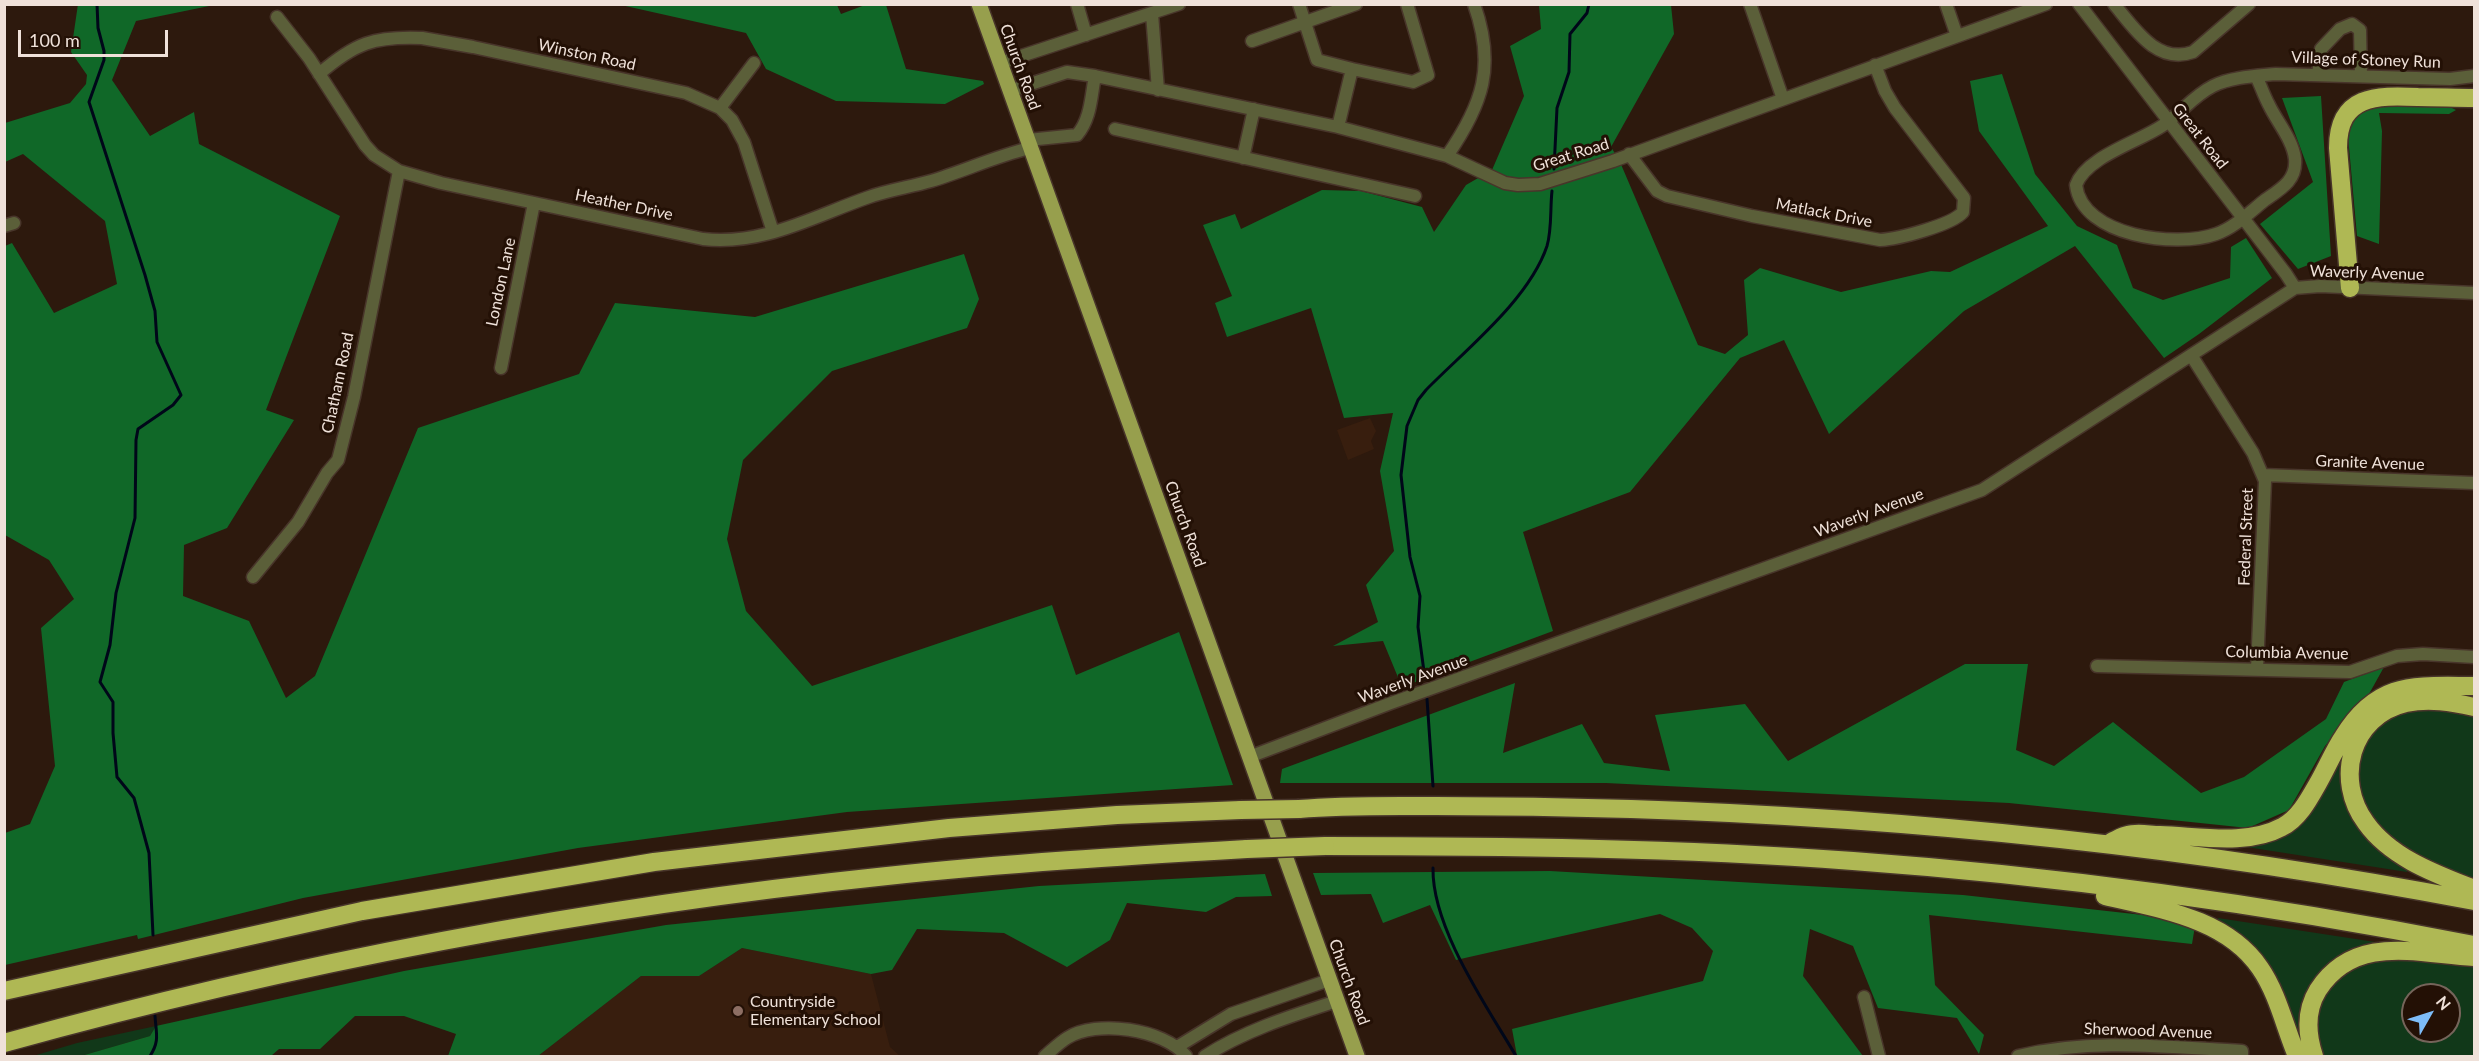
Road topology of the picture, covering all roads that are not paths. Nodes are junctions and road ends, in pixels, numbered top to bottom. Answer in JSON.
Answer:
{"nodes":[{"id":1,"x":979,"y":4,"type":"edge"},
{"id":2,"x":1077,"y":4,"type":"edge"},
{"id":3,"x":1179,"y":4,"type":"edge"},
{"id":4,"x":1299,"y":4,"type":"edge"},
{"id":5,"x":1356,"y":4,"type":"edge"},
{"id":6,"x":1407,"y":4,"type":"edge"},
{"id":7,"x":1474,"y":4,"type":"edge"},
{"id":8,"x":1750,"y":4,"type":"edge"},
{"id":9,"x":1946,"y":4,"type":"edge"},
{"id":10,"x":2046,"y":4,"type":"edge"},
{"id":11,"x":2079,"y":4,"type":"edge"},
{"id":12,"x":2114,"y":4,"type":"edge"},
{"id":13,"x":2249,"y":4,"type":"edge"},
{"id":14,"x":1152,"y":14,"type":"junction"},
{"id":15,"x":277,"y":17,"type":"dead end"},
{"id":16,"x":1305,"y":22,"type":"junction"},
{"id":17,"x":1086,"y":35,"type":"junction"},
{"id":18,"x":1957,"y":36,"type":"junction"},
{"id":19,"x":1252,"y":41,"type":"dead end"},
{"id":20,"x":754,"y":63,"type":"dead end"},
{"id":21,"x":1000,"y":63,"type":"junction"},
{"id":22,"x":1875,"y":65,"type":"junction"},
{"id":23,"x":1352,"y":69,"type":"junction"},
{"id":24,"x":319,"y":74,"type":"junction"},
{"id":25,"x":2318,"y":75,"type":"junction"},
{"id":26,"x":1095,"y":76,"type":"junction"},
{"id":27,"x":2256,"y":76,"type":"junction"},
{"id":28,"x":2361,"y":76,"type":"junction"},
{"id":29,"x":2475,"y":76,"type":"edge"},
{"id":30,"x":1158,"y":90,"type":"junction"},
{"id":31,"x":1009,"y":91,"type":"junction"},
{"id":32,"x":2475,"y":98,"type":"edge"},
{"id":33,"x":1783,"y":99,"type":"junction"},
{"id":34,"x":720,"y":108,"type":"junction"},
{"id":35,"x":1254,"y":109,"type":"junction"},
{"id":36,"x":2168,"y":122,"type":"junction"},
{"id":37,"x":1338,"y":127,"type":"junction"},
{"id":38,"x":1115,"y":129,"type":"dead end"},
{"id":39,"x":1029,"y":144,"type":"junction"},
{"id":40,"x":1629,"y":154,"type":"junction"},
{"id":41,"x":1447,"y":156,"type":"junction"},
{"id":42,"x":1243,"y":158,"type":"junction"},
{"id":43,"x":399,"y":171,"type":"junction"},
{"id":44,"x":1415,"y":196,"type":"dead end"},
{"id":45,"x":534,"y":203,"type":"junction"},
{"id":46,"x":2243,"y":217,"type":"junction"},
{"id":47,"x":773,"y":232,"type":"junction"},
{"id":48,"x":2295,"y":288,"type":"junction"},
{"id":49,"x":2350,"y":288,"type":"junction"},
{"id":50,"x":2475,"y":293,"type":"edge"},
{"id":51,"x":2191,"y":355,"type":"junction"},
{"id":52,"x":501,"y":368,"type":"dead end"},
{"id":53,"x":2264,"y":475,"type":"junction"},
{"id":54,"x":2475,"y":483,"type":"edge"},
{"id":55,"x":253,"y":577,"type":"dead end"},
{"id":56,"x":2475,"y":657,"type":"edge"},
{"id":57,"x":2097,"y":666,"type":"dead end"},
{"id":58,"x":2257,"y":669,"type":"junction"},
{"id":59,"x":2475,"y":686,"type":"edge"},
{"id":60,"x":2475,"y":707,"type":"edge"},
{"id":61,"x":1249,"y":757,"type":"junction"},
{"id":62,"x":2107,"y":844,"type":"junction"},
{"id":63,"x":2006,"y":874,"type":"junction"},
{"id":64,"x":2475,"y":889,"type":"edge"},
{"id":65,"x":2475,"y":901,"type":"edge"},
{"id":66,"x":2475,"y":945,"type":"edge"},
{"id":67,"x":2475,"y":957,"type":"edge"},
{"id":68,"x":1329,"y":980,"type":"junction"},
{"id":69,"x":4,"y":991,"type":"edge"},
{"id":70,"x":1864,"y":997,"type":"dead end"},
{"id":71,"x":1337,"y":1001,"type":"junction"},
{"id":72,"x":4,"y":1043,"type":"edge"},
{"id":73,"x":1181,"y":1052,"type":"edge"},
{"id":74,"x":2242,"y":1054,"type":"edge"},
{"id":75,"x":1045,"y":1056,"type":"edge"},
{"id":76,"x":1204,"y":1056,"type":"edge"},
{"id":77,"x":1357,"y":1056,"type":"edge"},
{"id":78,"x":1879,"y":1056,"type":"edge"},
{"id":79,"x":2018,"y":1056,"type":"edge"},
{"id":80,"x":2297,"y":1056,"type":"edge"},
{"id":81,"x":2314,"y":1056,"type":"edge"}],
"edges":[{"from":1,"to":21,"type":"main road","name":"Church Road"},
{"from":2,"to":17,"type":"street"},
{"from":3,"to":14,"type":"street"},
{"from":4,"to":16,"type":"street"},
{"from":5,"to":16,"type":"street"},
{"from":6,"to":23,"type":"street"},
{"from":7,"to":41,"type":"street"},
{"from":8,"to":33,"type":"street"},
{"from":9,"to":18,"type":"street"},
{"from":10,"to":18,"type":"street","name":"Great Road"},
{"from":11,"to":36,"type":"street","name":"Great Road"},
{"from":12,"to":13,"type":"street"},
{"from":14,"to":17,"type":"street"},
{"from":14,"to":30,"type":"street"},
{"from":15,"to":24,"type":"street","name":"Heather Drive"},
{"from":16,"to":19,"type":"street"},
{"from":16,"to":23,"type":"street"},
{"from":17,"to":21,"type":"street"},
{"from":18,"to":22,"type":"street","name":"Great Road"},
{"from":20,"to":34,"type":"street"},
{"from":21,"to":31,"type":"main road","name":"Church Road"},
{"from":22,"to":33,"type":"street","name":"Great Road"},
{"from":22,"to":40,"type":"street","name":"Matlack Drive"},
{"from":23,"to":37,"type":"street"},
{"from":24,"to":34,"type":"street","name":"Winston Road"},
{"from":24,"to":43,"type":"street","name":"Heather Drive"},
{"from":25,"to":27,"type":"street","name":"Village of Stoney Run"},
{"from":25,"to":28,"type":"street","name":"Village of Stoney Run"},
{"from":25,"to":28,"type":"street"},
{"from":26,"to":30,"type":"street","name":"Great Road"},
{"from":26,"to":31,"type":"street","name":"Great Road"},
{"from":26,"to":39,"type":"street"},
{"from":27,"to":36,"type":"street","name":"Village of Stoney Run"},
{"from":27,"to":46,"type":"street","name":"Village of Stoney Run"},
{"from":28,"to":29,"type":"street","name":"Village of Stoney Run"},
{"from":30,"to":35,"type":"street","name":"Great Road"},
{"from":31,"to":39,"type":"main road","name":"Church Road"},
{"from":32,"to":49,"type":"highway"},
{"from":33,"to":40,"type":"street","name":"Great Road"},
{"from":34,"to":47,"type":"street","name":"Winston Road"},
{"from":35,"to":37,"type":"street","name":"Great Road"},
{"from":35,"to":42,"type":"street"},
{"from":36,"to":46,"type":"street","name":"Great Road"},
{"from":36,"to":46,"type":"street","name":"Village of Stoney Run"},
{"from":37,"to":41,"type":"street","name":"Great Road"},
{"from":38,"to":42,"type":"street"},
{"from":39,"to":47,"type":"street","name":"Heather Drive"},
{"from":39,"to":61,"type":"main road","name":"Church Road"},
{"from":40,"to":41,"type":"street","name":"Great Road"},
{"from":42,"to":44,"type":"street"},
{"from":43,"to":45,"type":"street","name":"Heather Drive"},
{"from":43,"to":55,"type":"street","name":"Chatham Road"},
{"from":45,"to":47,"type":"street","name":"Heather Drive"},
{"from":45,"to":52,"type":"street","name":"London Lane"},
{"from":46,"to":48,"type":"street","name":"Great Road"},
{"from":48,"to":49,"type":"street","name":"Waverly Avenue"},
{"from":48,"to":51,"type":"street","name":"Waverly Avenue"},
{"from":49,"to":50,"type":"street","name":"Waverly Avenue"},
{"from":51,"to":53,"type":"street","name":"Federal Street"},
{"from":51,"to":61,"type":"street","name":"Waverly Avenue"},
{"from":53,"to":54,"type":"street","name":"Granite Avenue"},
{"from":53,"to":58,"type":"street","name":"Federal Street"},
{"from":56,"to":58,"type":"street","name":"Columbia Avenue"},
{"from":57,"to":58,"type":"street","name":"Columbia Avenue"},
{"from":59,"to":62,"type":"highway"},
{"from":60,"to":64,"type":"highway"},
{"from":61,"to":68,"type":"main road","name":"Church Road"},
{"from":62,"to":65,"type":"highway"},
{"from":62,"to":69,"type":"highway","bridge":true},
{"from":63,"to":66,"type":"highway"},
{"from":63,"to":72,"type":"highway","bridge":true},
{"from":63,"to":80,"type":"highway"},
{"from":67,"to":81,"type":"highway"},
{"from":68,"to":71,"type":"main road","name":"Church Road"},
{"from":68,"to":73,"type":"street"},
{"from":70,"to":78,"type":"street"},
{"from":71,"to":76,"type":"street"},
{"from":71,"to":77,"type":"main road","name":"Church Road"},
{"from":73,"to":75,"type":"street"},
{"from":74,"to":79,"type":"street","name":"Sherwood Avenue"}]}
